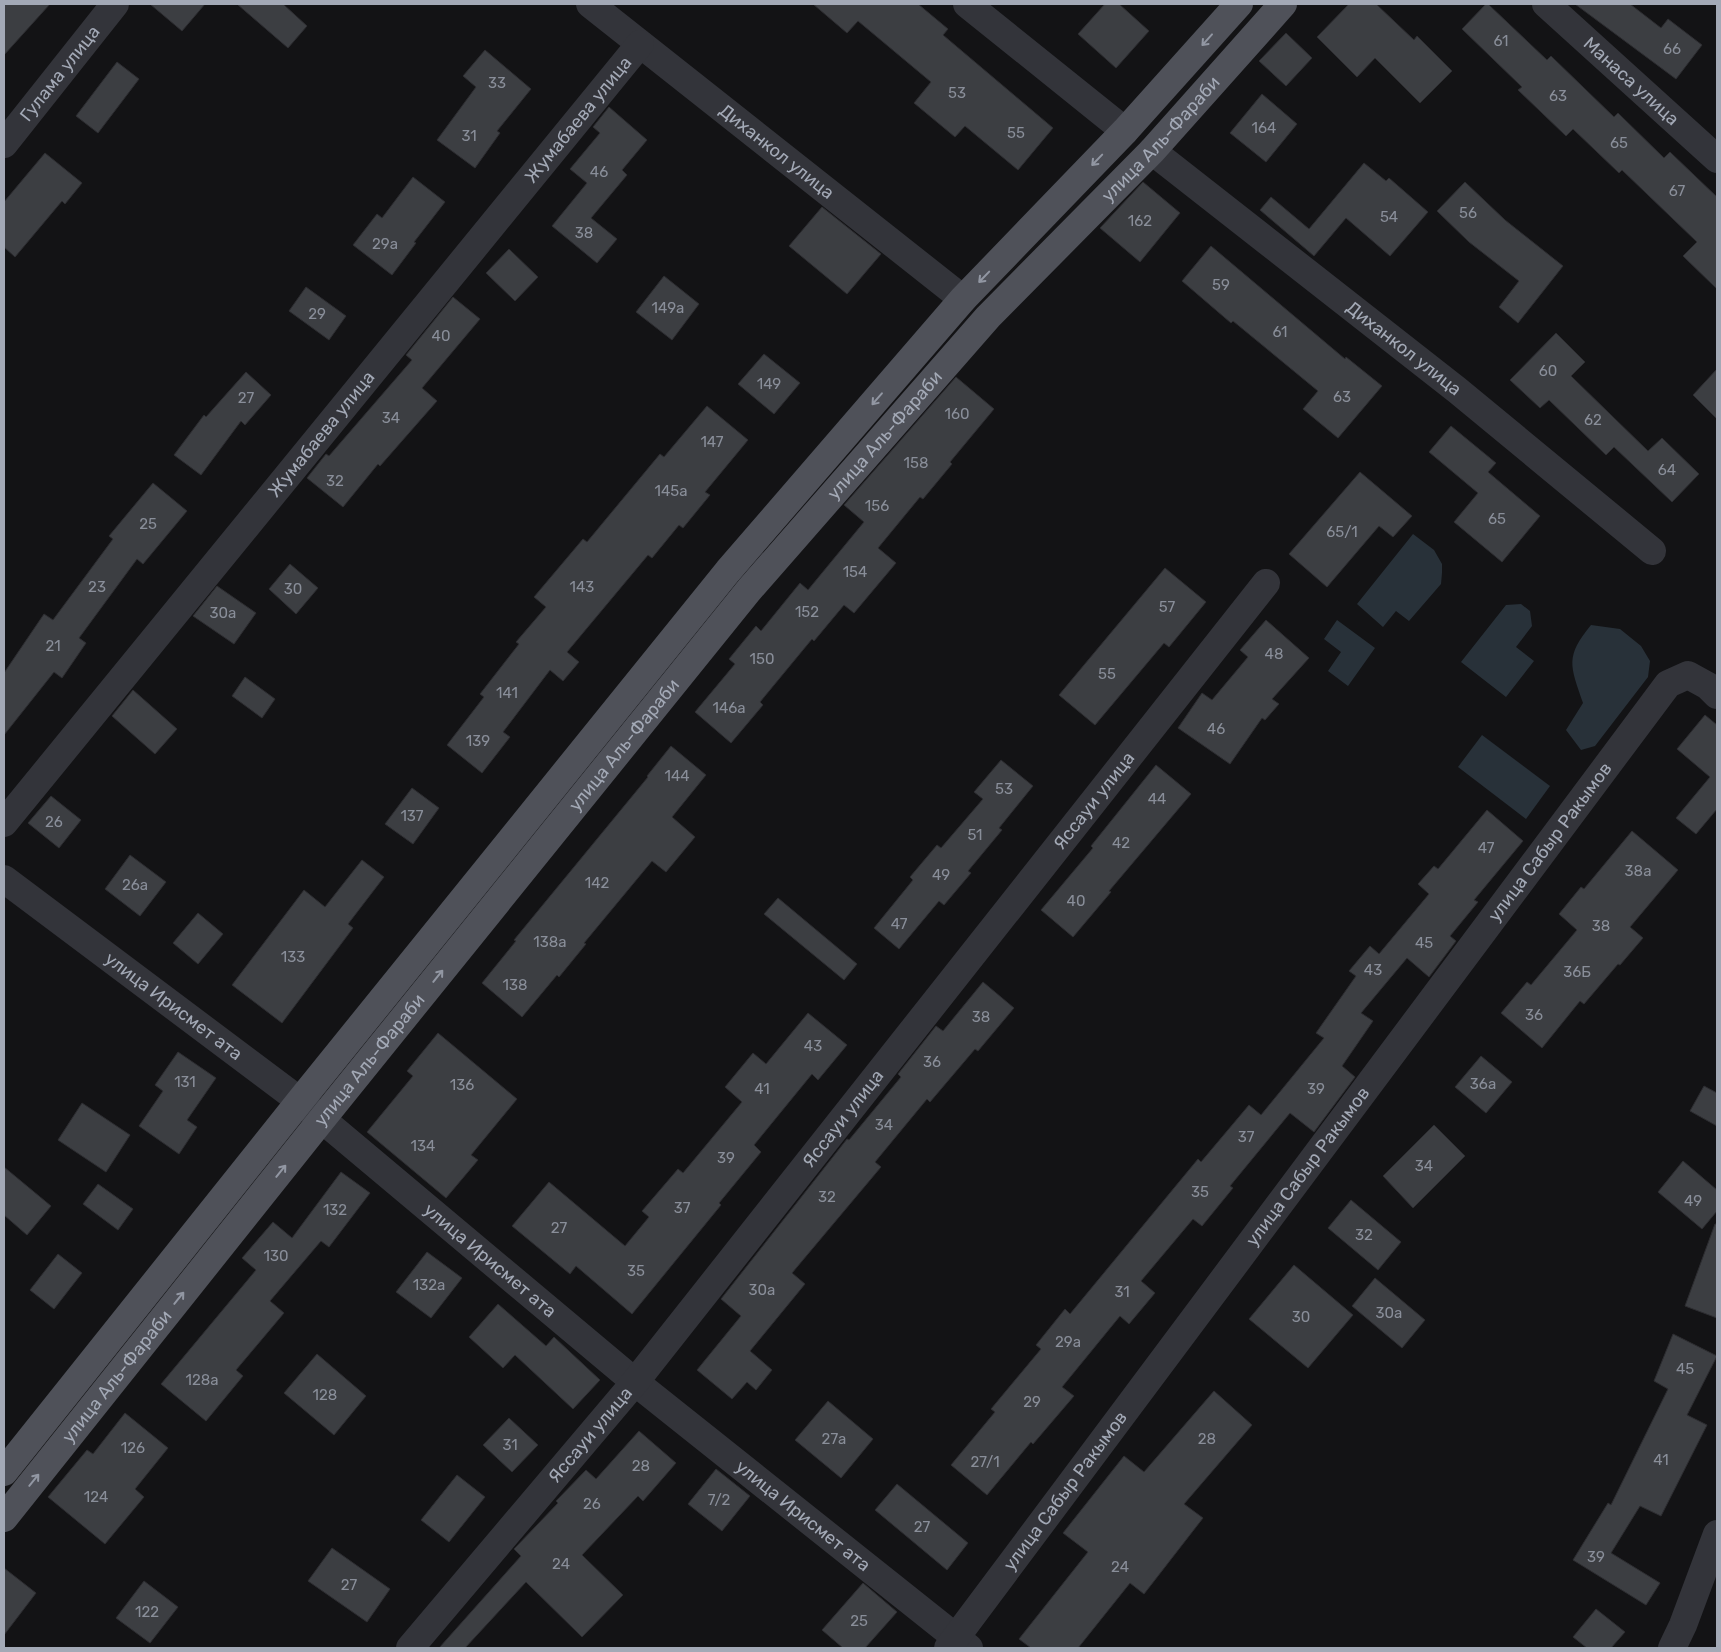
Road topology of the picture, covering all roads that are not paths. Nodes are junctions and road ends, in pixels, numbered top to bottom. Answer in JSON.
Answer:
{"nodes":[{"id":1,"x":116,"y":4,"type":"edge"},
{"id":2,"x":590,"y":4,"type":"edge"},
{"id":3,"x":967,"y":4,"type":"edge"},
{"id":4,"x":1239,"y":4,"type":"edge"},
{"id":5,"x":1283,"y":4,"type":"edge"},
{"id":6,"x":1546,"y":4,"type":"edge"},
{"id":7,"x":640,"y":44,"type":"junction"},
{"id":8,"x":1125,"y":131,"type":"junction"},
{"id":9,"x":4,"y":144,"type":"edge"},
{"id":10,"x":1152,"y":151,"type":"junction"},
{"id":11,"x":1717,"y":159,"type":"edge"},
{"id":12,"x":963,"y":299,"type":"junction"},
{"id":13,"x":1652,"y":551,"type":"dead end"},
{"id":14,"x":1266,"y":583,"type":"dead end"},
{"id":15,"x":1717,"y":695,"type":"edge"},
{"id":16,"x":4,"y":823,"type":"edge"},
{"id":17,"x":4,"y":879,"type":"edge"},
{"id":18,"x":300,"y":1101,"type":"junction"},
{"id":19,"x":322,"y":1119,"type":"junction"},
{"id":20,"x":635,"y":1382,"type":"junction"},
{"id":21,"x":4,"y":1472,"type":"edge"},
{"id":22,"x":4,"y":1518,"type":"edge"},
{"id":23,"x":1717,"y":1534,"type":"edge"},
{"id":24,"x":958,"y":1645,"type":"edge"},
{"id":25,"x":410,"y":1648,"type":"edge"},
{"id":26,"x":1672,"y":1648,"type":"edge"}],
"edges":[{"from":1,"to":9,"type":"street","name":"Гулама улица"},
{"from":2,"to":7,"type":"street","name":"Диханкол улица"},
{"from":3,"to":8,"type":"street"},
{"from":4,"to":8,"type":"main road","name":"улица Аль-Фараби","one_way":true},
{"from":5,"to":10,"type":"main road","name":"улица Аль-Фараби"},
{"from":6,"to":11,"type":"street","name":"Манаса улица"},
{"from":7,"to":12,"type":"street","name":"Диханкол улица"},
{"from":7,"to":16,"type":"street","name":"Жумабаева улица"},
{"from":8,"to":12,"type":"main road","name":"улица Аль-Фараби","one_way":true},
{"from":10,"to":13,"type":"street","name":"Диханкол улица"},
{"from":19,"to":10,"type":"main road","name":"улица Аль-Фараби","one_way":true},
{"from":12,"to":18,"type":"main road","name":"улица Аль-Фараби","one_way":true},
{"from":14,"to":20,"type":"street","name":"Яссауи улица"},
{"from":15,"to":24,"type":"street","name":"улица Сабыр Ракымов"},
{"from":17,"to":18,"type":"street","name":"улица Ирисмет ата"},
{"from":18,"to":19,"type":"street","name":"улица Ирисмет ата"},
{"from":18,"to":21,"type":"main road","name":"улица Аль-Фараби"},
{"from":19,"to":20,"type":"street","name":"улица Ирисмет ата"},
{"from":22,"to":19,"type":"main road","name":"улица Аль-Фараби","one_way":true},
{"from":20,"to":24,"type":"street","name":"улица Ирисмет ата"},
{"from":20,"to":25,"type":"street","name":"Яссауи улица"},
{"from":23,"to":26,"type":"street"}]}
